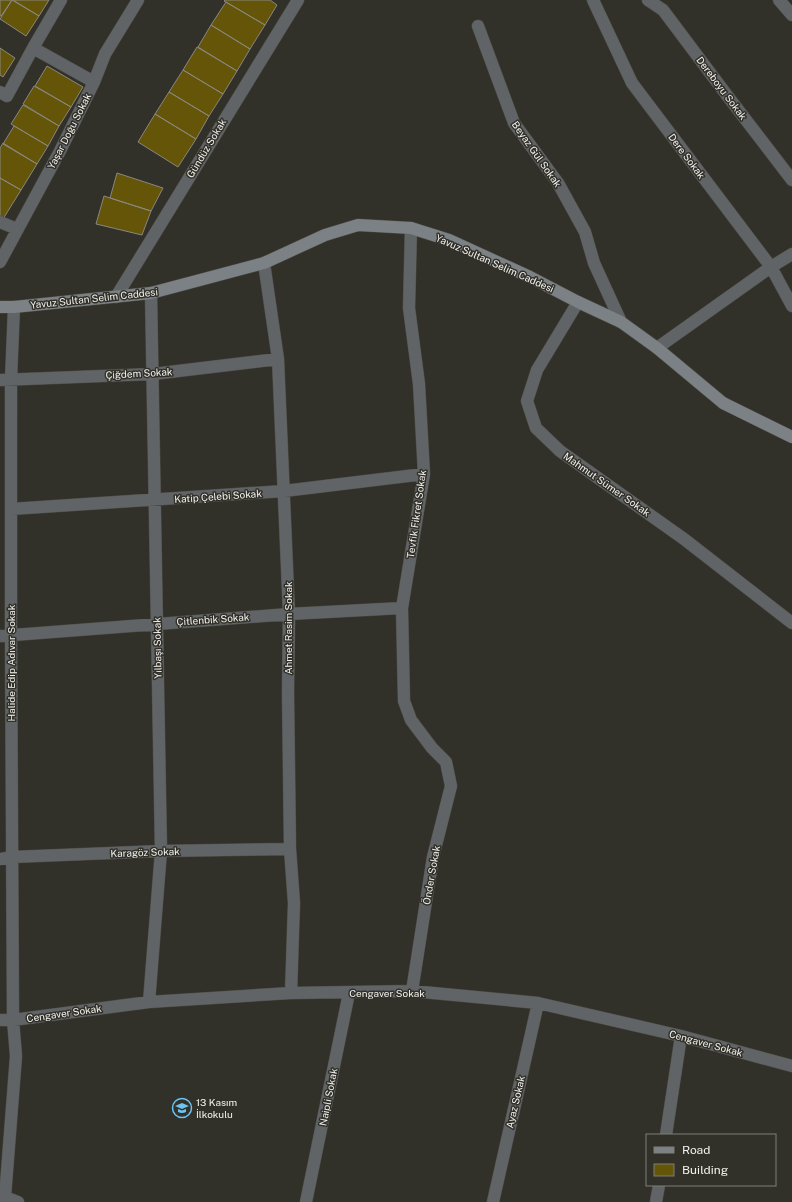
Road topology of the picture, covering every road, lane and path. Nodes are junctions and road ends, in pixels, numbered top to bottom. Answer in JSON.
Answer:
{"nodes":[{"id":1,"x":61,"y":0,"type":"edge"},
{"id":2,"x":138,"y":0,"type":"edge"},
{"id":3,"x":298,"y":0,"type":"edge"},
{"id":4,"x":593,"y":0,"type":"edge"},
{"id":5,"x":648,"y":0,"type":"edge"},
{"id":6,"x":779,"y":0,"type":"edge"},
{"id":7,"x":792,"y":15,"type":"edge"},
{"id":8,"x":478,"y":26,"type":"dead end"},
{"id":9,"x":33,"y":48,"type":"junction"},
{"id":10,"x":94,"y":82,"type":"junction"},
{"id":11,"x":0,"y":92,"type":"edge"},
{"id":12,"x":792,"y":180,"type":"edge"},
{"id":13,"x":0,"y":222,"type":"edge"},
{"id":14,"x":411,"y":228,"type":"junction"},
{"id":15,"x":17,"y":229,"type":"junction"},
{"id":16,"x":792,"y":254,"type":"edge"},
{"id":17,"x":0,"y":262,"type":"edge"},
{"id":18,"x":264,"y":263,"type":"junction"},
{"id":19,"x":771,"y":267,"type":"junction"},
{"id":20,"x":151,"y":293,"type":"junction"},
{"id":21,"x":116,"y":297,"type":"junction"},
{"id":22,"x":578,"y":302,"type":"junction"},
{"id":23,"x":792,"y":306,"type":"edge"},
{"id":24,"x":0,"y":307,"type":"edge"},
{"id":25,"x":14,"y":307,"type":"junction"},
{"id":26,"x":621,"y":322,"type":"junction"},
{"id":27,"x":657,"y":348,"type":"junction"},
{"id":28,"x":278,"y":359,"type":"junction"},
{"id":29,"x":153,"y":374,"type":"junction"},
{"id":30,"x":5,"y":379,"type":"edge"},
{"id":31,"x":792,"y":437,"type":"edge"},
{"id":32,"x":424,"y":474,"type":"junction"},
{"id":33,"x":284,"y":491,"type":"junction"},
{"id":34,"x":155,"y":500,"type":"junction"},
{"id":35,"x":11,"y":509,"type":"junction"},
{"id":36,"x":402,"y":608,"type":"junction"},
{"id":37,"x":289,"y":614,"type":"junction"},
{"id":38,"x":792,"y":623,"type":"edge"},
{"id":39,"x":157,"y":624,"type":"junction"},
{"id":40,"x":5,"y":636,"type":"edge"},
{"id":41,"x":446,"y":762,"type":"joint"},
{"id":42,"x":290,"y":849,"type":"junction"},
{"id":43,"x":161,"y":852,"type":"junction"},
{"id":44,"x":6,"y":858,"type":"edge"},
{"id":45,"x":412,"y":991,"type":"junction"},
{"id":46,"x":291,"y":993,"type":"junction"},
{"id":47,"x":349,"y":993,"type":"junction"},
{"id":48,"x":149,"y":1002,"type":"junction"},
{"id":49,"x":538,"y":1003,"type":"junction"},
{"id":50,"x":0,"y":1020,"type":"edge"},
{"id":51,"x":14,"y":1020,"type":"junction"},
{"id":52,"x":681,"y":1036,"type":"junction"},
{"id":53,"x":792,"y":1066,"type":"edge"},
{"id":54,"x":666,"y":1134,"type":"edge"},
{"id":55,"x":659,"y":1186,"type":"edge"},
{"id":56,"x":4,"y":1200,"type":"edge"},
{"id":57,"x":18,"y":1202,"type":"edge"},
{"id":58,"x":306,"y":1202,"type":"edge"},
{"id":59,"x":493,"y":1202,"type":"edge"},
{"id":60,"x":656,"y":1202,"type":"edge"}],
"edges":[{"from":1,"to":9,"type":"street"},
{"from":2,"to":10,"type":"street","name":"Yaşar Doğu Sokak"},
{"from":3,"to":21,"type":"street","name":"Gündüz Sokak"},
{"from":4,"to":19,"type":"street","name":"Dere Sokak"},
{"from":5,"to":12,"type":"street","name":"Dereboyu Sokak"},
{"from":6,"to":7,"type":"street"},
{"from":8,"to":26,"type":"street","name":"Beyaz Gül Sokak"},
{"from":9,"to":10,"type":"street"},
{"from":9,"to":11,"type":"street"},
{"from":10,"to":15,"type":"street","name":"Yaşar Doğu Sokak"},
{"from":13,"to":15,"type":"street"},
{"from":14,"to":18,"type":"street","name":"Yavuz Sultan Selim Caddesi"},
{"from":14,"to":22,"type":"street","name":"Yavuz Sultan Selim Caddesi"},
{"from":14,"to":32,"type":"street","name":"Tevfik Fikret Sokak"},
{"from":15,"to":17,"type":"street","name":"Yaşar Doğu Sokak"},
{"from":16,"to":19,"type":"street"},
{"from":18,"to":20,"type":"street","name":"Yavuz Sultan Selim Caddesi"},
{"from":18,"to":28,"type":"street","name":"Ahmet Rasim Sokak"},
{"from":19,"to":23,"type":"street","name":"Dere Sokak"},
{"from":19,"to":27,"type":"street"},
{"from":20,"to":21,"type":"street","name":"Yavuz Sultan Selim Caddesi"},
{"from":20,"to":29,"type":"street","name":"Yılbaşı Sokak"},
{"from":21,"to":25,"type":"street","name":"Yavuz Sultan Selim Caddesi"},
{"from":22,"to":26,"type":"street","name":"Yavuz Sultan Selim Caddesi"},
{"from":22,"to":38,"type":"street","name":"Mahmut Sümer Sokak"},
{"from":24,"to":25,"type":"street","name":"Yavuz Sultan Selim Caddesi"},
{"from":25,"to":30,"type":"street","name":"Halide Edip Adıvar Sokak"},
{"from":26,"to":27,"type":"street","name":"Yavuz Sultan Selim Caddesi"},
{"from":27,"to":31,"type":"street","name":"Yavuz Sultan Selim Caddesi"},
{"from":28,"to":29,"type":"street","name":"Çiğdem Sokak"},
{"from":28,"to":33,"type":"street","name":"Ahmet Rasim Sokak"},
{"from":29,"to":30,"type":"street","name":"Çiğdem Sokak"},
{"from":29,"to":34,"type":"street","name":"Yılbaşı Sokak"},
{"from":30,"to":35,"type":"street","name":"Halide Edip Adıvar Sokak"},
{"from":32,"to":33,"type":"street","name":"Katip Çelebi Sokak"},
{"from":32,"to":36,"type":"street","name":"Tevfik Fikret Sokak"},
{"from":33,"to":34,"type":"street","name":"Katip Çelebi Sokak"},
{"from":33,"to":37,"type":"street","name":"Ahmet Rasim Sokak"},
{"from":34,"to":35,"type":"street","name":"Katip Çelebi Sokak"},
{"from":34,"to":39,"type":"street","name":"Yılbaşı Sokak"},
{"from":35,"to":40,"type":"street","name":"Halide Edip Adıvar Sokak"},
{"from":36,"to":37,"type":"street","name":"Çitlenbik Sokak"},
{"from":36,"to":41,"type":"street","name":"Tevfik Fikret Sokak"},
{"from":37,"to":39,"type":"street","name":"Çitlenbik Sokak"},
{"from":37,"to":42,"type":"street","name":"Ahmet Rasim Sokak"},
{"from":39,"to":40,"type":"street","name":"Çitlenbik Sokak"},
{"from":39,"to":43,"type":"street","name":"Yılbaşı Sokak"},
{"from":40,"to":44,"type":"street","name":"Halide Edip Adıvar Sokak"},
{"from":41,"to":45,"type":"street","name":"Önder Sokak"},
{"from":42,"to":43,"type":"street","name":"Karagöz Sokak"},
{"from":42,"to":46,"type":"street","name":"Ahmet Rasim Sokak"},
{"from":43,"to":44,"type":"street","name":"Karagöz Sokak"},
{"from":43,"to":48,"type":"street","name":"Yılbaşı Sokak"},
{"from":44,"to":51,"type":"street","name":"Halide Edip Adıvar Sokak"},
{"from":45,"to":47,"type":"street","name":"Cengaver Sokak"},
{"from":45,"to":49,"type":"street","name":"Cengaver Sokak"},
{"from":46,"to":47,"type":"street","name":"Cengaver Sokak"},
{"from":46,"to":48,"type":"street","name":"Cengaver Sokak"},
{"from":47,"to":58,"type":"street","name":"Naipli Sokak"},
{"from":48,"to":51,"type":"street","name":"Cengaver Sokak"},
{"from":49,"to":52,"type":"street","name":"Cengaver Sokak"},
{"from":49,"to":59,"type":"street","name":"Ayaz Sokak"},
{"from":50,"to":51,"type":"street","name":"Cengaver Sokak"},
{"from":51,"to":56,"type":"street","name":"Halide Edip Adıvar Sokak"},
{"from":52,"to":53,"type":"street","name":"Cengaver Sokak"},
{"from":52,"to":54,"type":"street"},
{"from":55,"to":60,"type":"street"},
{"from":56,"to":57,"type":"street"}]}
